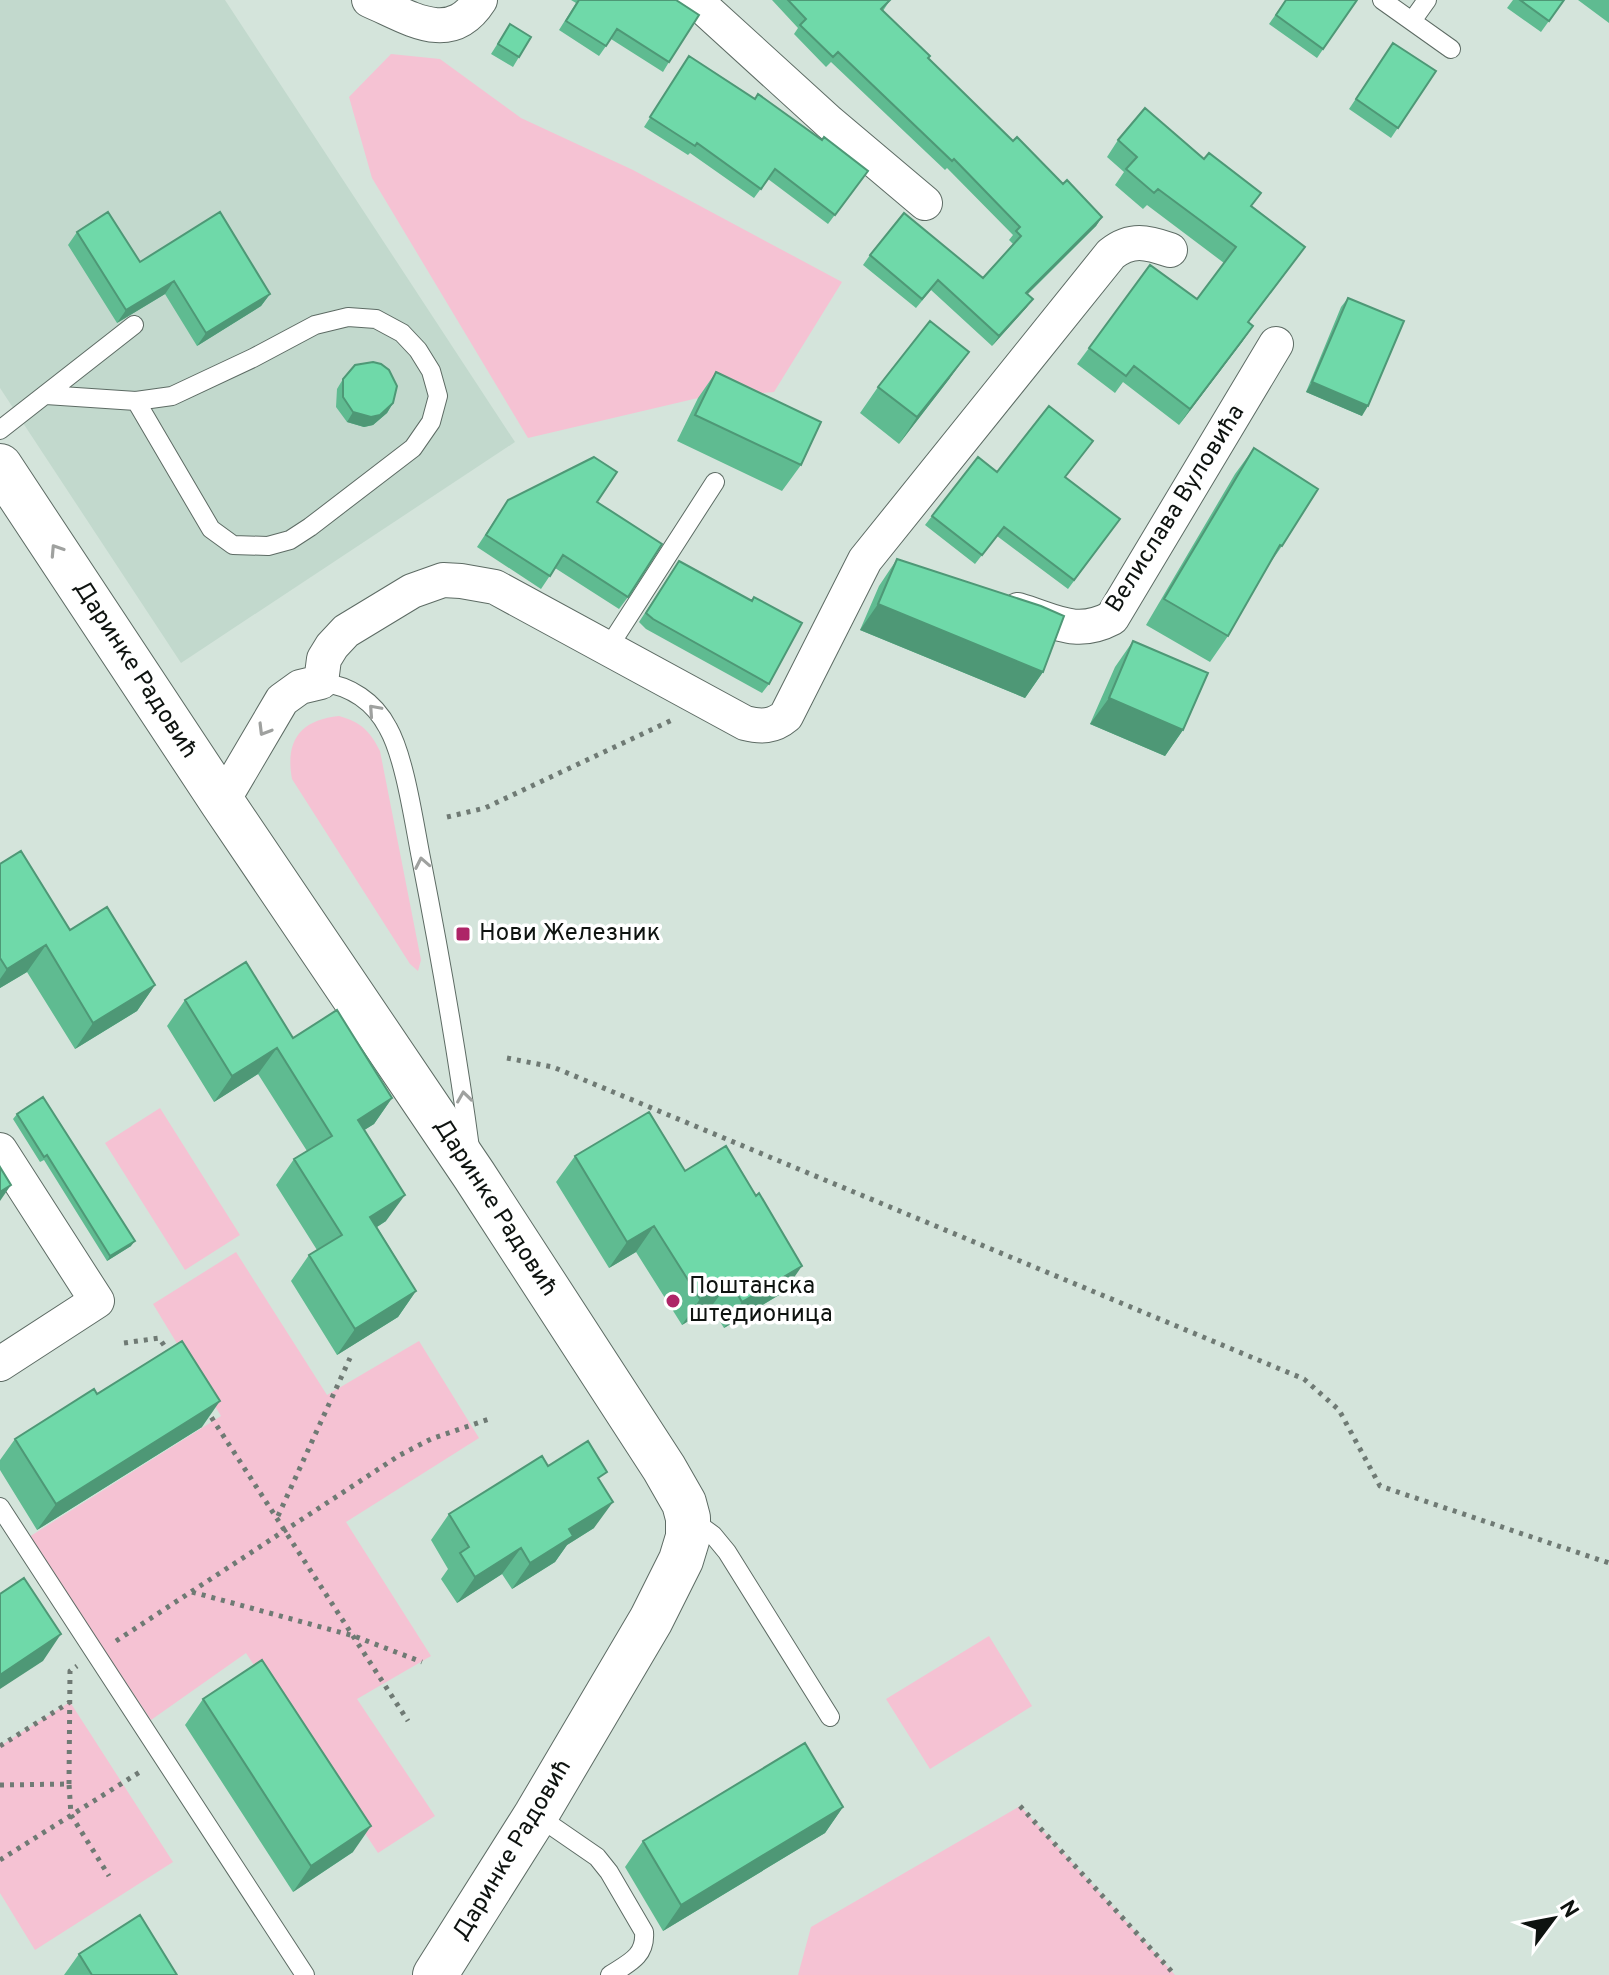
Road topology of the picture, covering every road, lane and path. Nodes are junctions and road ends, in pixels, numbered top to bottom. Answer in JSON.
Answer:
{"nodes":[{"id":1,"x":369,"y":0,"type":"edge"},
{"id":2,"x":480,"y":0,"type":"edge"},
{"id":3,"x":695,"y":0,"type":"edge"},
{"id":4,"x":1382,"y":0,"type":"edge"},
{"id":5,"x":1427,"y":0,"type":"edge"},
{"id":6,"x":1412,"y":21,"type":"junction"},
{"id":7,"x":1451,"y":49,"type":"dead end"},
{"id":8,"x":925,"y":203,"type":"dead end"},
{"id":9,"x":1170,"y":250,"type":"dead end"},
{"id":10,"x":134,"y":325,"type":"edge"},
{"id":11,"x":1276,"y":344,"type":"dead end"},
{"id":12,"x":46,"y":395,"type":"junction"},
{"id":13,"x":136,"y":401,"type":"junction"},
{"id":14,"x":0,"y":430,"type":"edge"},
{"id":15,"x":0,"y":466,"type":"edge"},
{"id":16,"x":715,"y":482,"type":"dead end"},
{"id":17,"x":987,"y":599,"type":"edge"},
{"id":18,"x":608,"y":648,"type":"junction"},
{"id":19,"x":321,"y":682,"type":"junction"},
{"id":20,"x":692,"y":695,"type":"junction"},
{"id":21,"x":222,"y":802,"type":"junction"},
{"id":22,"x":447,"y":817,"type":"dead end"},
{"id":23,"x":507,"y":1058,"type":"dead end"},
{"id":24,"x":0,"y":1150,"type":"edge"},
{"id":25,"x":474,"y":1175,"type":"junction"},
{"id":26,"x":124,"y":1343,"type":"dead end"},
{"id":27,"x":350,"y":1358,"type":"edge"},
{"id":28,"x":176,"y":1363,"type":"edge"},
{"id":29,"x":0,"y":1364,"type":"edge"},
{"id":30,"x":201,"y":1402,"type":"edge"},
{"id":31,"x":492,"y":1418,"type":"dead end"},
{"id":32,"x":0,"y":1507,"type":"edge"},
{"id":33,"x":278,"y":1517,"type":"junction"},
{"id":34,"x":688,"y":1518,"type":"junction"},
{"id":35,"x":286,"y":1529,"type":"junction"},
{"id":36,"x":1609,"y":1563,"type":"edge"},
{"id":37,"x":191,"y":1591,"type":"junction"},
{"id":38,"x":354,"y":1636,"type":"junction"},
{"id":39,"x":97,"y":1653,"type":"junction"},
{"id":40,"x":422,"y":1662,"type":"dead end"},
{"id":41,"x":70,"y":1702,"type":"junction"},
{"id":42,"x":830,"y":1717,"type":"dead end"},
{"id":43,"x":408,"y":1721,"type":"dead end"},
{"id":44,"x":0,"y":1746,"type":"edge"},
{"id":45,"x":164,"y":1756,"type":"junction"},
{"id":46,"x":69,"y":1784,"type":"junction"},
{"id":47,"x":0,"y":1785,"type":"edge"},
{"id":48,"x":1020,"y":1806,"type":"dead end"},
{"id":49,"x":71,"y":1815,"type":"junction"},
{"id":50,"x":536,"y":1815,"type":"junction"},
{"id":51,"x":0,"y":1860,"type":"edge"},
{"id":52,"x":109,"y":1876,"type":"dead end"},
{"id":53,"x":438,"y":1974,"type":"edge"},
{"id":54,"x":305,"y":1975,"type":"edge"},
{"id":55,"x":610,"y":1975,"type":"edge"},
{"id":56,"x":1175,"y":1975,"type":"edge"}],
"edges":[{"from":1,"to":2,"type":"street"},
{"from":3,"to":8,"type":"street"},
{"from":4,"to":6,"type":"lane"},
{"from":5,"to":6,"type":"lane"},
{"from":6,"to":7,"type":"lane"},
{"from":9,"to":20,"type":"street"},
{"from":10,"to":12,"type":"lane"},
{"from":11,"to":17,"type":"street","name":"Велислава Вуловића"},
{"from":12,"to":13,"type":"lane"},
{"from":12,"to":14,"type":"lane"},
{"from":13,"to":13,"type":"lane"},
{"from":21,"to":15,"type":"street","name":"Даринке Радовић","one_way":true},
{"from":16,"to":18,"type":"lane"},
{"from":18,"to":19,"type":"street"},
{"from":18,"to":20,"type":"street"},
{"from":19,"to":21,"type":"street","one_way":true},
{"from":25,"to":19,"type":"lane","one_way":true},
{"from":20,"to":22,"type":"path"},
{"from":21,"to":25,"type":"street","name":"Даринке Радовић"},
{"from":23,"to":36,"type":"path"},
{"from":24,"to":29,"type":"street"},
{"from":25,"to":34,"type":"street","name":"Даринке Радовић"},
{"from":26,"to":28,"type":"path"},
{"from":27,"to":33,"type":"path"},
{"from":30,"to":33,"type":"path"},
{"from":31,"to":35,"type":"path"},
{"from":32,"to":39,"type":"lane"},
{"from":33,"to":35,"type":"path"},
{"from":34,"to":42,"type":"lane"},
{"from":34,"to":50,"type":"street","name":"Даринке Радовић"},
{"from":35,"to":37,"type":"path"},
{"from":35,"to":38,"type":"path"},
{"from":37,"to":38,"type":"path"},
{"from":37,"to":39,"type":"path"},
{"from":38,"to":40,"type":"path"},
{"from":38,"to":43,"type":"path"},
{"from":39,"to":41,"type":"path"},
{"from":39,"to":45,"type":"lane"},
{"from":41,"to":44,"type":"path"},
{"from":41,"to":46,"type":"path"},
{"from":45,"to":49,"type":"path"},
{"from":45,"to":54,"type":"lane"},
{"from":46,"to":47,"type":"path"},
{"from":46,"to":49,"type":"path"},
{"from":48,"to":56,"type":"path"},
{"from":49,"to":51,"type":"path"},
{"from":49,"to":52,"type":"path"},
{"from":50,"to":53,"type":"street","name":"Даринке Радовић"},
{"from":50,"to":55,"type":"lane"}]}
